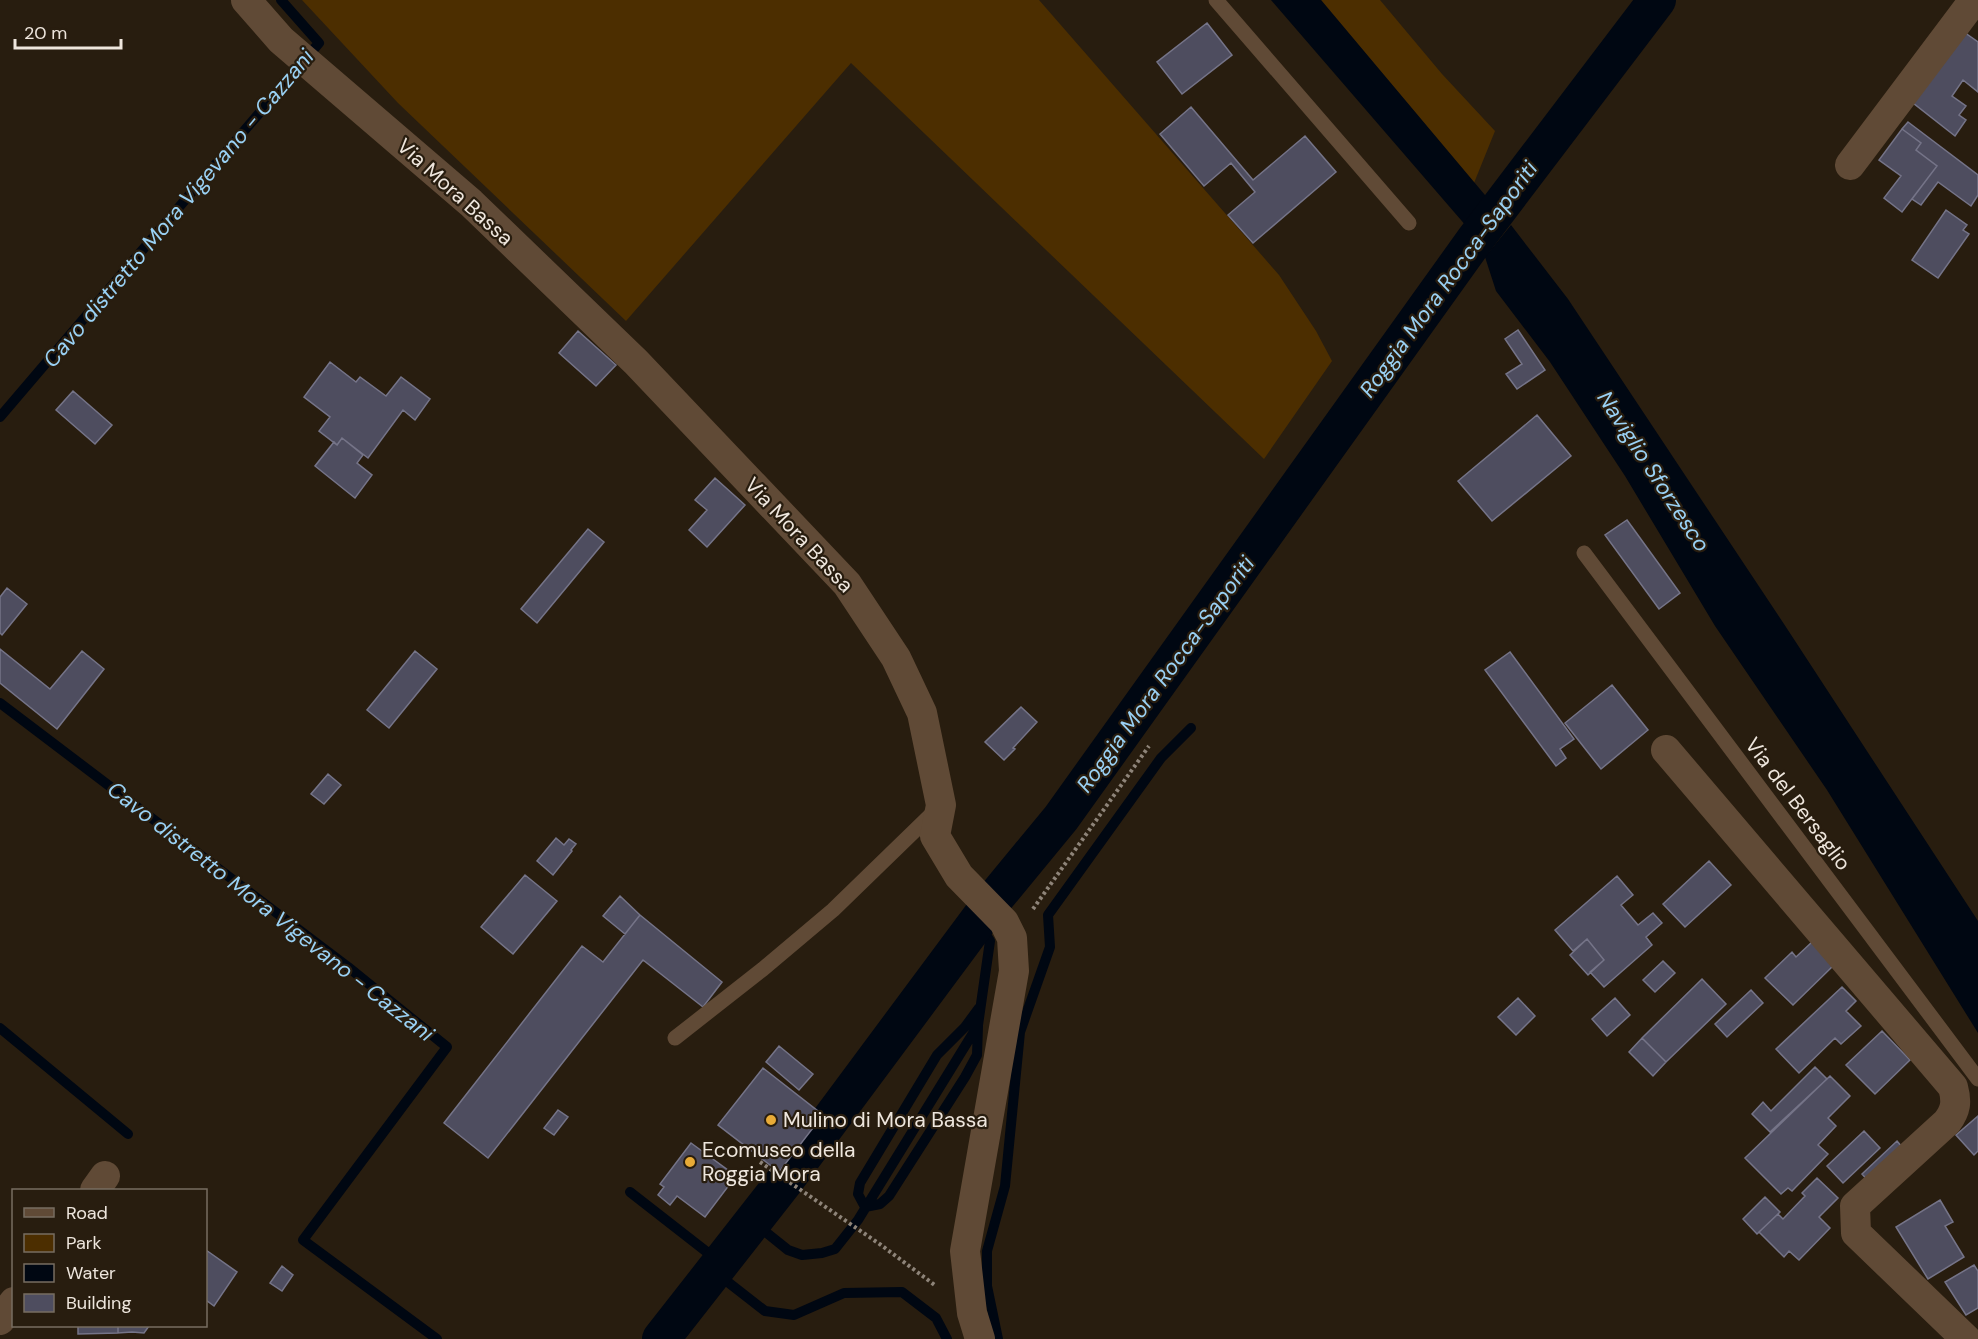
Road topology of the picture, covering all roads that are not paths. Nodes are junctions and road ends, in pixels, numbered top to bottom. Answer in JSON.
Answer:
{"nodes":[{"id":1,"x":246,"y":0,"type":"edge"},
{"id":2,"x":1216,"y":0,"type":"edge"},
{"id":3,"x":1974,"y":0,"type":"edge"},
{"id":4,"x":1850,"y":165,"type":"dead end"},
{"id":5,"x":1409,"y":223,"type":"dead end"},
{"id":6,"x":1584,"y":553,"type":"dead end"},
{"id":7,"x":1666,"y":750,"type":"dead end"},
{"id":8,"x":940,"y":805,"type":"junction"},
{"id":9,"x":675,"y":1038,"type":"dead end"},
{"id":10,"x":1978,"y":1080,"type":"edge"},
{"id":11,"x":12,"y":1305,"type":"edge"},
{"id":12,"x":0,"y":1320,"type":"edge"},
{"id":13,"x":976,"y":1326,"type":"edge"},
{"id":14,"x":1966,"y":1339,"type":"edge"}],
"edges":[{"from":1,"to":8,"type":"street","name":"Via Mora Bassa"},
{"from":2,"to":5,"type":"lane"},
{"from":3,"to":4,"type":"street"},
{"from":6,"to":10,"type":"lane","name":"Via del Bersaglio"},
{"from":7,"to":14,"type":"street"},
{"from":8,"to":9,"type":"lane"},
{"from":8,"to":13,"type":"street","name":"Via Mora Bassa"},
{"from":11,"to":12,"type":"street"}]}
